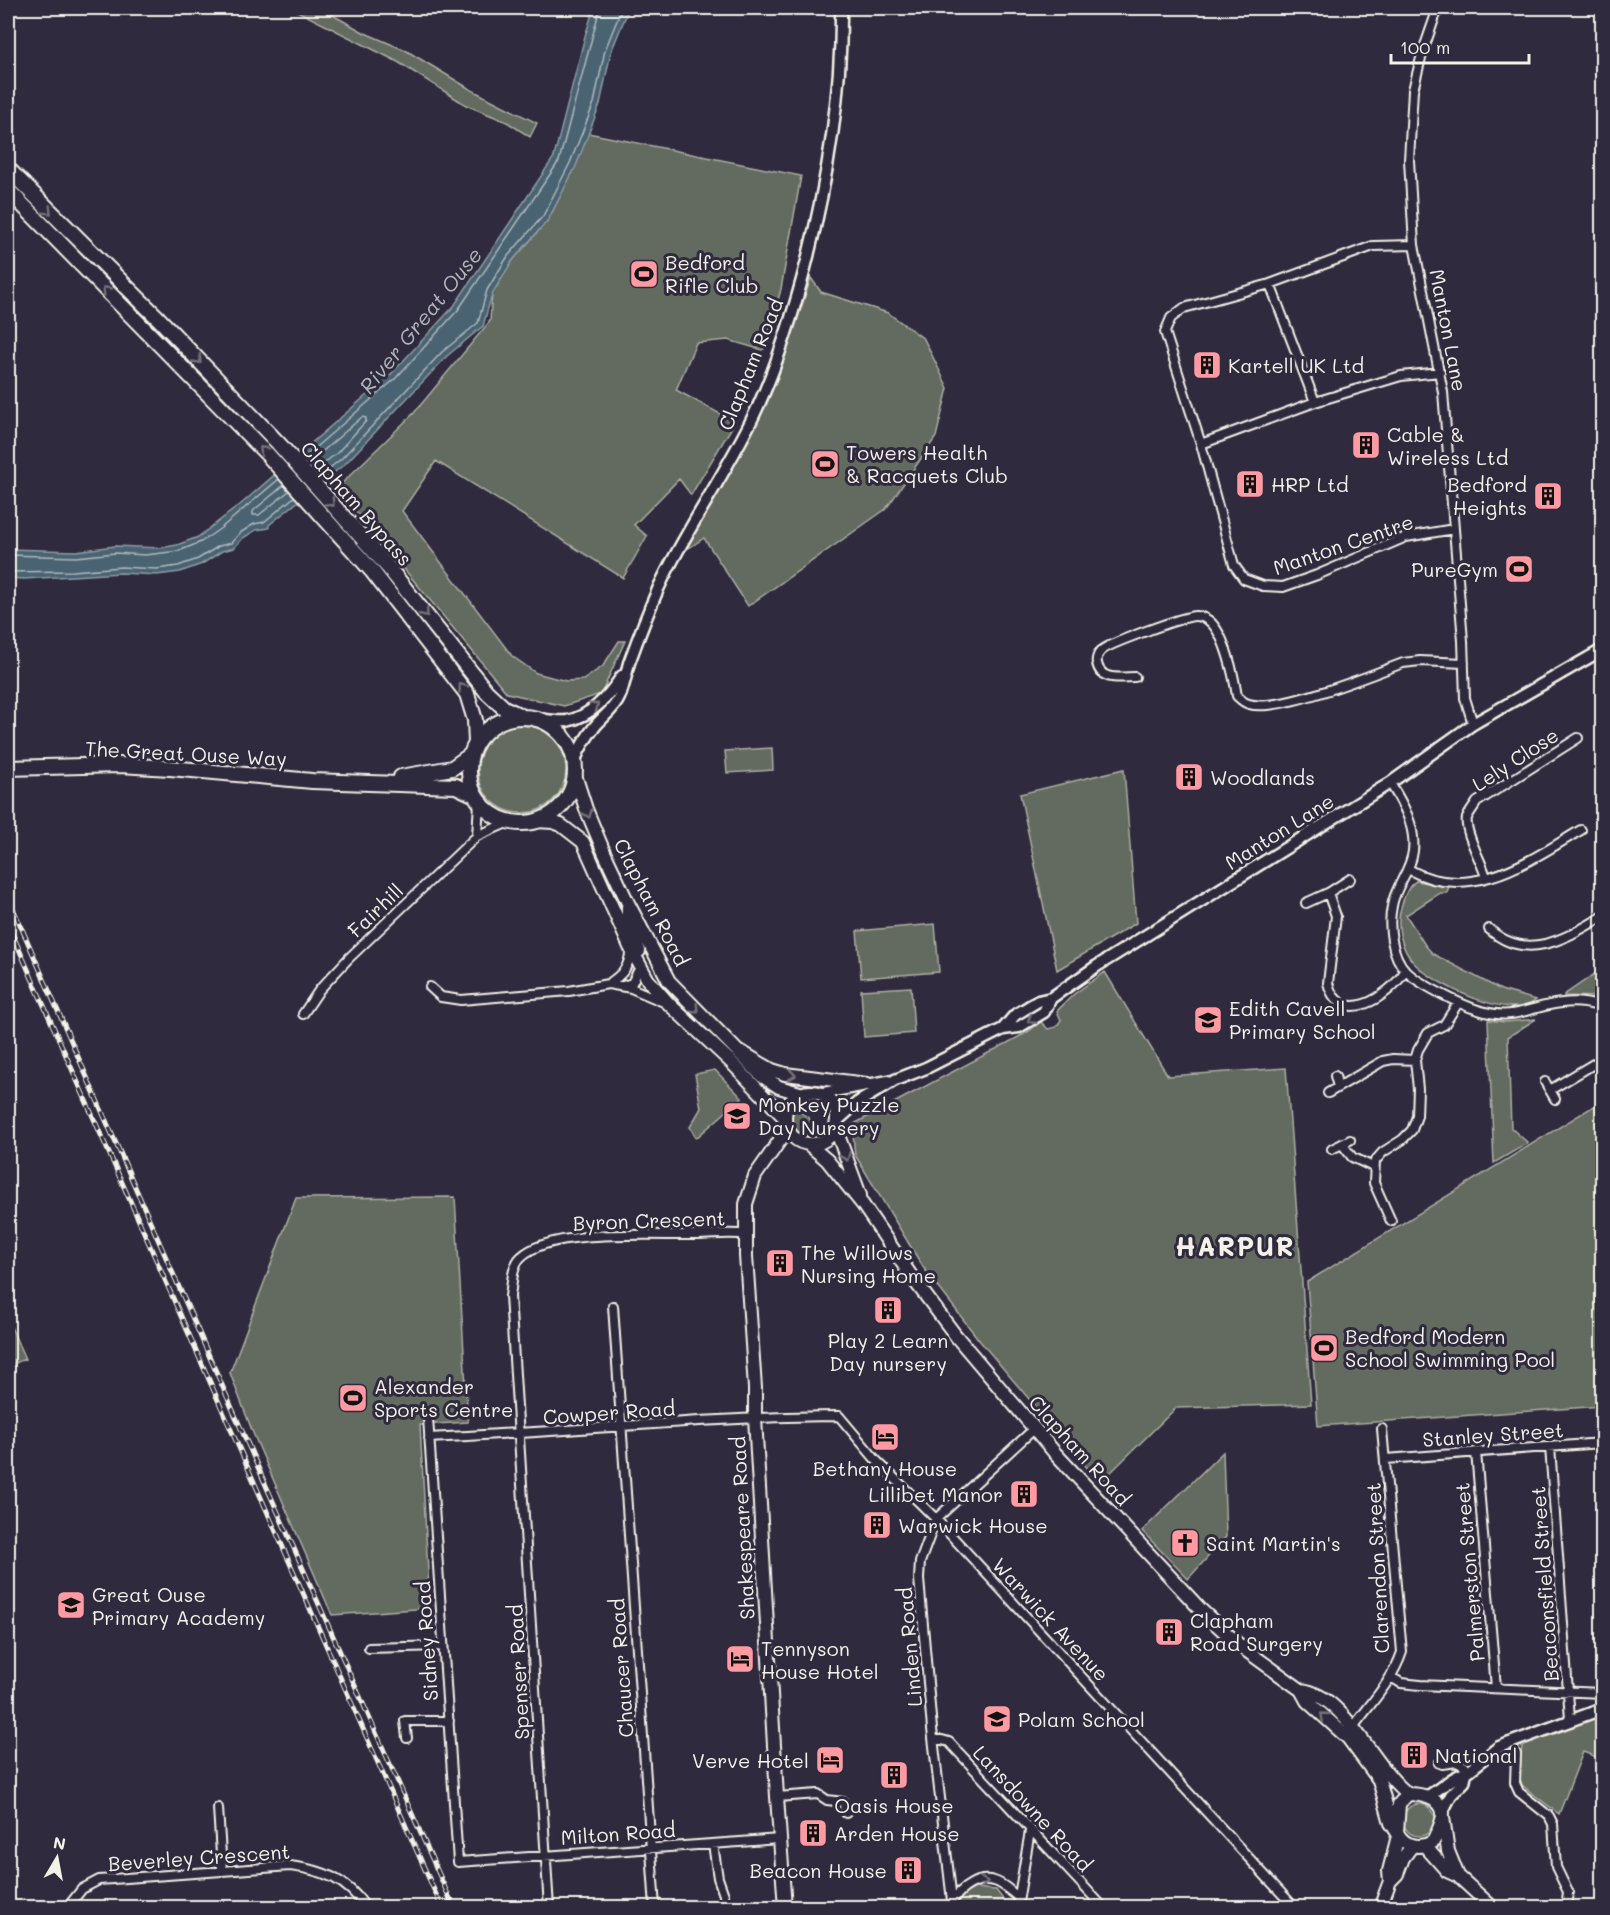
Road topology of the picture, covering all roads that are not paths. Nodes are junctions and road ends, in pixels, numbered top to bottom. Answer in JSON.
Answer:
{"nodes":[{"id":1,"x":841,"y":8,"type":"edge"},
{"id":2,"x":1438,"y":8,"type":"edge"},
{"id":3,"x":8,"y":169,"type":"edge"},
{"id":4,"x":8,"y":190,"type":"edge"},
{"id":5,"x":1414,"y":245,"type":"junction"},
{"id":6,"x":1270,"y":284,"type":"junction"},
{"id":7,"x":1440,"y":372,"type":"junction"},
{"id":8,"x":1315,"y":402,"type":"junction"},
{"id":9,"x":1201,"y":444,"type":"junction"},
{"id":10,"x":1454,"y":529,"type":"junction"},
{"id":11,"x":1602,"y":650,"type":"edge"},
{"id":12,"x":630,"y":663,"type":"junction"},
{"id":13,"x":1464,"y":663,"type":"junction"},
{"id":14,"x":1135,"y":677,"type":"dead end"},
{"id":15,"x":521,"y":716,"type":"junction"},
{"id":16,"x":543,"y":720,"type":"junction"},
{"id":17,"x":1473,"y":724,"type":"junction"},
{"id":18,"x":1578,"y":738,"type":"dead end"},
{"id":19,"x":476,"y":743,"type":"junction"},
{"id":20,"x":469,"y":756,"type":"junction"},
{"id":21,"x":575,"y":760,"type":"junction"},
{"id":22,"x":8,"y":768,"type":"edge"},
{"id":23,"x":575,"y":775,"type":"junction"},
{"id":24,"x":363,"y":782,"type":"junction"},
{"id":25,"x":1390,"y":783,"type":"junction"},
{"id":26,"x":476,"y":798,"type":"junction"},
{"id":27,"x":536,"y":821,"type":"junction"},
{"id":28,"x":509,"y":822,"type":"junction"},
{"id":29,"x":1581,"y":830,"type":"dead end"},
{"id":30,"x":477,"y":836,"type":"junction"},
{"id":31,"x":1408,"y":869,"type":"junction"},
{"id":32,"x":1486,"y":877,"type":"junction"},
{"id":33,"x":1350,"y":879,"type":"dead end"},
{"id":34,"x":1328,"y":893,"type":"junction"},
{"id":35,"x":628,"y":903,"type":"junction"},
{"id":36,"x":1306,"y":903,"type":"dead end"},
{"id":37,"x":1602,"y":917,"type":"edge"},
{"id":38,"x":1489,"y":929,"type":"dead end"},
{"id":39,"x":630,"y":947,"type":"junction"},
{"id":40,"x":640,"y":967,"type":"junction"},
{"id":41,"x":1405,"y":971,"type":"junction"},
{"id":42,"x":608,"y":984,"type":"junction"},
{"id":43,"x":623,"y":986,"type":"junction"},
{"id":44,"x":430,"y":987,"type":"dead end"},
{"id":45,"x":1458,"y":1003,"type":"junction"},
{"id":46,"x":669,"y":1004,"type":"junction"},
{"id":47,"x":1602,"y":1007,"type":"edge"},
{"id":48,"x":303,"y":1014,"type":"dead end"},
{"id":49,"x":739,"y":1052,"type":"junction"},
{"id":50,"x":1602,"y":1059,"type":"edge"},
{"id":51,"x":1415,"y":1060,"type":"junction"},
{"id":52,"x":1335,"y":1076,"type":"dead end"},
{"id":53,"x":895,"y":1080,"type":"junction"},
{"id":54,"x":1545,"y":1082,"type":"dead end"},
{"id":55,"x":867,"y":1084,"type":"junction"},
{"id":56,"x":1338,"y":1087,"type":"junction"},
{"id":57,"x":1550,"y":1090,"type":"junction"},
{"id":58,"x":1328,"y":1093,"type":"dead end"},
{"id":59,"x":802,"y":1094,"type":"junction"},
{"id":60,"x":818,"y":1094,"type":"junction"},
{"id":61,"x":1555,"y":1099,"type":"dead end"},
{"id":62,"x":784,"y":1117,"type":"junction"},
{"id":63,"x":836,"y":1124,"type":"junction"},
{"id":64,"x":787,"y":1130,"type":"junction"},
{"id":65,"x":804,"y":1143,"type":"junction"},
{"id":66,"x":1332,"y":1149,"type":"dead end"},
{"id":67,"x":772,"y":1153,"type":"junction"},
{"id":68,"x":1373,"y":1167,"type":"junction"},
{"id":69,"x":863,"y":1205,"type":"junction"},
{"id":70,"x":1391,"y":1221,"type":"dead end"},
{"id":71,"x":747,"y":1235,"type":"junction"},
{"id":72,"x":613,"y":1306,"type":"dead end"},
{"id":73,"x":428,"y":1418,"type":"dead end"},
{"id":74,"x":755,"y":1418,"type":"junction"},
{"id":75,"x":621,"y":1427,"type":"junction"},
{"id":76,"x":1034,"y":1429,"type":"junction"},
{"id":77,"x":1382,"y":1429,"type":"dead end"},
{"id":78,"x":520,"y":1434,"type":"junction"},
{"id":79,"x":429,"y":1438,"type":"junction"},
{"id":80,"x":1602,"y":1443,"type":"edge"},
{"id":81,"x":1550,"y":1447,"type":"junction"},
{"id":82,"x":1476,"y":1452,"type":"junction"},
{"id":83,"x":1386,"y":1459,"type":"junction"},
{"id":84,"x":936,"y":1519,"type":"junction"},
{"id":85,"x":443,"y":1646,"type":"junction"},
{"id":86,"x":369,"y":1648,"type":"dead end"},
{"id":87,"x":1391,"y":1677,"type":"junction"},
{"id":88,"x":1496,"y":1688,"type":"junction"},
{"id":89,"x":1301,"y":1690,"type":"junction"},
{"id":90,"x":1568,"y":1691,"type":"junction"},
{"id":91,"x":1602,"y":1693,"type":"edge"},
{"id":92,"x":1602,"y":1709,"type":"edge"},
{"id":93,"x":1570,"y":1719,"type":"junction"},
{"id":94,"x":448,"y":1721,"type":"junction"},
{"id":95,"x":1354,"y":1726,"type":"junction"},
{"id":96,"x":407,"y":1738,"type":"dead end"},
{"id":97,"x":934,"y":1740,"type":"junction"},
{"id":98,"x":1516,"y":1754,"type":"dead end"},
{"id":99,"x":1439,"y":1763,"type":"dead end"},
{"id":100,"x":1468,"y":1771,"type":"junction"},
{"id":101,"x":1408,"y":1794,"type":"junction"},
{"id":102,"x":777,"y":1797,"type":"junction"},
{"id":103,"x":1428,"y":1797,"type":"junction"},
{"id":104,"x":218,"y":1808,"type":"dead end"},
{"id":105,"x":846,"y":1813,"type":"dead end"},
{"id":106,"x":1443,"y":1813,"type":"junction"},
{"id":107,"x":1030,"y":1830,"type":"junction"},
{"id":108,"x":1397,"y":1834,"type":"junction"},
{"id":109,"x":780,"y":1839,"type":"junction"},
{"id":110,"x":713,"y":1844,"type":"junction"},
{"id":111,"x":1419,"y":1846,"type":"junction"},
{"id":112,"x":650,"y":1848,"type":"junction"},
{"id":113,"x":546,"y":1855,"type":"junction"},
{"id":114,"x":458,"y":1862,"type":"joint"},
{"id":115,"x":222,"y":1870,"type":"junction"},
{"id":116,"x":1458,"y":1876,"type":"junction"},
{"id":117,"x":1390,"y":1881,"type":"junction"},
{"id":118,"x":1018,"y":1898,"type":"junction"},
{"id":119,"x":951,"y":1904,"type":"edge"},
{"id":120,"x":1487,"y":1905,"type":"edge"},
{"id":121,"x":67,"y":1908,"type":"edge"},
{"id":122,"x":366,"y":1908,"type":"edge"},
{"id":123,"x":549,"y":1908,"type":"edge"},
{"id":124,"x":655,"y":1908,"type":"edge"},
{"id":125,"x":725,"y":1908,"type":"edge"},
{"id":126,"x":785,"y":1908,"type":"edge"},
{"id":127,"x":1017,"y":1908,"type":"edge"},
{"id":128,"x":1104,"y":1908,"type":"edge"},
{"id":129,"x":1295,"y":1908,"type":"edge"},
{"id":130,"x":1380,"y":1908,"type":"edge"},
{"id":131,"x":1566,"y":1908,"type":"edge"}],
"edges":[{"from":1,"to":12,"type":"street","name":"Clapham Road"},
{"from":2,"to":5,"type":"street","name":"Manton Lane"},
{"from":3,"to":15,"type":"highway","name":"Clapham Bypass","one_way":true},
{"from":19,"to":4,"type":"highway","name":"Clapham Bypass","one_way":true},
{"from":5,"to":6,"type":"street","name":"Manton Centre"},
{"from":5,"to":7,"type":"street","name":"Manton Lane"},
{"from":6,"to":8,"type":"street"},
{"from":6,"to":9,"type":"street","name":"Manton Centre"},
{"from":7,"to":8,"type":"street"},
{"from":7,"to":10,"type":"street","name":"Manton Lane"},
{"from":8,"to":9,"type":"street"},
{"from":9,"to":10,"type":"street","name":"Manton Centre"},
{"from":10,"to":13,"type":"street","name":"Manton Lane"},
{"from":11,"to":17,"type":"street"},
{"from":16,"to":12,"type":"street","name":"Clapham Road","one_way":true},
{"from":12,"to":21,"type":"street","name":"Clapham Road"},
{"from":13,"to":14,"type":"street"},
{"from":13,"to":17,"type":"street","name":"Manton Lane"},
{"from":15,"to":16,"type":"highway"},
{"from":15,"to":19,"type":"highway"},
{"from":16,"to":21,"type":"highway"},
{"from":17,"to":25,"type":"street","name":"Manton Lane"},
{"from":18,"to":32,"type":"street","name":"Lely Close"},
{"from":19,"to":20,"type":"highway"},
{"from":20,"to":24,"type":"highway","name":"The Great Ouse Way"},
{"from":20,"to":26,"type":"highway"},
{"from":21,"to":23,"type":"highway"},
{"from":22,"to":24,"type":"highway","name":"The Great Ouse Way"},
{"from":23,"to":27,"type":"highway"},
{"from":23,"to":35,"type":"main road","name":"Clapham Road","one_way":true},
{"from":24,"to":26,"type":"highway","name":"The Great Ouse Way"},
{"from":25,"to":31,"type":"street"},
{"from":25,"to":53,"type":"street","name":"Manton Lane"},
{"from":26,"to":28,"type":"highway"},
{"from":26,"to":30,"type":"street"},
{"from":27,"to":28,"type":"highway"},
{"from":27,"to":39,"type":"main road","name":"Clapham Road"},
{"from":28,"to":30,"type":"street","name":"Fairhill"},
{"from":29,"to":32,"type":"street"},
{"from":30,"to":48,"type":"street","name":"Fairhill"},
{"from":31,"to":32,"type":"street"},
{"from":31,"to":41,"type":"street"},
{"from":33,"to":34,"type":"street"},
{"from":34,"to":36,"type":"street"},
{"from":34,"to":41,"type":"street"},
{"from":35,"to":40,"type":"main road"},
{"from":35,"to":49,"type":"main road","name":"Clapham Road","one_way":true},
{"from":37,"to":38,"type":"street"},
{"from":39,"to":40,"type":"main road","name":"Clapham Road"},
{"from":39,"to":42,"type":"street"},
{"from":40,"to":43,"type":"street"},
{"from":40,"to":46,"type":"main road","name":"Clapham Road"},
{"from":41,"to":45,"type":"street"},
{"from":42,"to":43,"type":"street"},
{"from":42,"to":44,"type":"street"},
{"from":43,"to":46,"type":"street"},
{"from":45,"to":47,"type":"street"},
{"from":45,"to":51,"type":"street"},
{"from":46,"to":62,"type":"main road","name":"Clapham Road"},
{"from":49,"to":55,"type":"main road","one_way":true},
{"from":49,"to":59,"type":"main road","name":"Clapham Road"},
{"from":50,"to":57,"type":"street"},
{"from":51,"to":56,"type":"street"},
{"from":51,"to":68,"type":"street"},
{"from":52,"to":56,"type":"street"},
{"from":53,"to":55,"type":"street","name":"Manton Lane"},
{"from":53,"to":63,"type":"street","name":"Manton Lane"},
{"from":54,"to":57,"type":"street"},
{"from":55,"to":60,"type":"street","name":"Manton Lane"},
{"from":56,"to":58,"type":"street"},
{"from":57,"to":61,"type":"street"},
{"from":59,"to":60,"type":"main road"},
{"from":59,"to":62,"type":"main road"},
{"from":60,"to":63,"type":"main road"},
{"from":62,"to":64,"type":"main road"},
{"from":63,"to":65,"type":"main road"},
{"from":63,"to":69,"type":"main road","name":"Clapham Road","one_way":true},
{"from":64,"to":65,"type":"main road"},
{"from":64,"to":67,"type":"main road","name":"Shakespeare Road"},
{"from":65,"to":67,"type":"main road"},
{"from":65,"to":69,"type":"main road","name":"Clapham Road"},
{"from":66,"to":68,"type":"street"},
{"from":67,"to":71,"type":"main road","name":"Shakespeare Road"},
{"from":68,"to":70,"type":"street"},
{"from":69,"to":76,"type":"main road","name":"Clapham Road"},
{"from":71,"to":74,"type":"main road","name":"Shakespeare Road"},
{"from":71,"to":78,"type":"street","name":"Byron Crescent"},
{"from":72,"to":75,"type":"street","name":"Chaucer Road"},
{"from":73,"to":79,"type":"street","name":"Sidney Road"},
{"from":74,"to":75,"type":"street","name":"Cowper Road"},
{"from":74,"to":84,"type":"street","name":"Warwick Avenue"},
{"from":74,"to":102,"type":"main road","name":"Shakespeare Road"},
{"from":75,"to":78,"type":"street","name":"Cowper Road"},
{"from":75,"to":112,"type":"street","name":"Chaucer Road"},
{"from":76,"to":84,"type":"street","name":"Linden Road"},
{"from":76,"to":89,"type":"main road","name":"Clapham Road"},
{"from":77,"to":83,"type":"street","name":"Clarendon Street"},
{"from":78,"to":79,"type":"street","name":"Cowper Road"},
{"from":78,"to":113,"type":"street","name":"Spenser Road"},
{"from":79,"to":85,"type":"street","name":"Sidney Road"},
{"from":80,"to":81,"type":"street","name":"Stanley Street"},
{"from":81,"to":82,"type":"street","name":"Stanley Street"},
{"from":81,"to":90,"type":"street","name":"Beaconsfield Street"},
{"from":82,"to":83,"type":"street","name":"Stanley Street"},
{"from":82,"to":88,"type":"street","name":"Palmerston Street"},
{"from":83,"to":87,"type":"street","name":"Clarendon Street"},
{"from":84,"to":97,"type":"street","name":"Linden Road"},
{"from":84,"to":129,"type":"street","name":"Warwick Avenue"},
{"from":85,"to":86,"type":"street"},
{"from":85,"to":94,"type":"street","name":"Sidney Road"},
{"from":87,"to":88,"type":"street"},
{"from":87,"to":95,"type":"street","name":"Clarendon Street"},
{"from":88,"to":90,"type":"street"},
{"from":89,"to":95,"type":"main road","name":"Clapham Road"},
{"from":108,"to":89,"type":"main road","name":"Clapham Road","one_way":true},
{"from":90,"to":91,"type":"street"},
{"from":90,"to":93,"type":"street","name":"Beaconsfield Street"},
{"from":92,"to":93,"type":"street"},
{"from":93,"to":100,"type":"street"},
{"from":94,"to":96,"type":"street"},
{"from":94,"to":114,"type":"street","name":"Sidney Road"},
{"from":95,"to":101,"type":"main road","name":"Clapham Road"},
{"from":97,"to":107,"type":"street","name":"Lansdowne Road"},
{"from":97,"to":119,"type":"street","name":"Linden Road"},
{"from":98,"to":131,"type":"street"},
{"from":99,"to":100,"type":"street"},
{"from":100,"to":103,"type":"street"},
{"from":100,"to":106,"type":"street"},
{"from":101,"to":103,"type":"main road"},
{"from":101,"to":108,"type":"main road"},
{"from":102,"to":105,"type":"street"},
{"from":102,"to":109,"type":"main road","name":"Shakespeare Road"},
{"from":103,"to":106,"type":"main road"},
{"from":104,"to":115,"type":"street"},
{"from":106,"to":111,"type":"main road"},
{"from":106,"to":116,"type":"main road"},
{"from":107,"to":118,"type":"street"},
{"from":107,"to":128,"type":"street","name":"Lansdowne Road"},
{"from":108,"to":111,"type":"main road"},
{"from":108,"to":117,"type":"main road"},
{"from":109,"to":110,"type":"street","name":"Milton Road"},
{"from":109,"to":126,"type":"main road","name":"Shakespeare Road"},
{"from":110,"to":112,"type":"street","name":"Milton Road"},
{"from":110,"to":125,"type":"street"},
{"from":111,"to":116,"type":"main road"},
{"from":111,"to":117,"type":"main road"},
{"from":112,"to":113,"type":"street","name":"Milton Road"},
{"from":112,"to":124,"type":"street","name":"Chaucer Road"},
{"from":113,"to":114,"type":"street","name":"Milton Road"},
{"from":113,"to":123,"type":"street","name":"Spenser Road"},
{"from":115,"to":121,"type":"street","name":"Beverley Crescent"},
{"from":115,"to":122,"type":"street","name":"Beverley Crescent"},
{"from":116,"to":120,"type":"main road"},
{"from":117,"to":130,"type":"main road"},
{"from":119,"to":118,"type":"street","one_way":true},
{"from":118,"to":127,"type":"street"}]}
